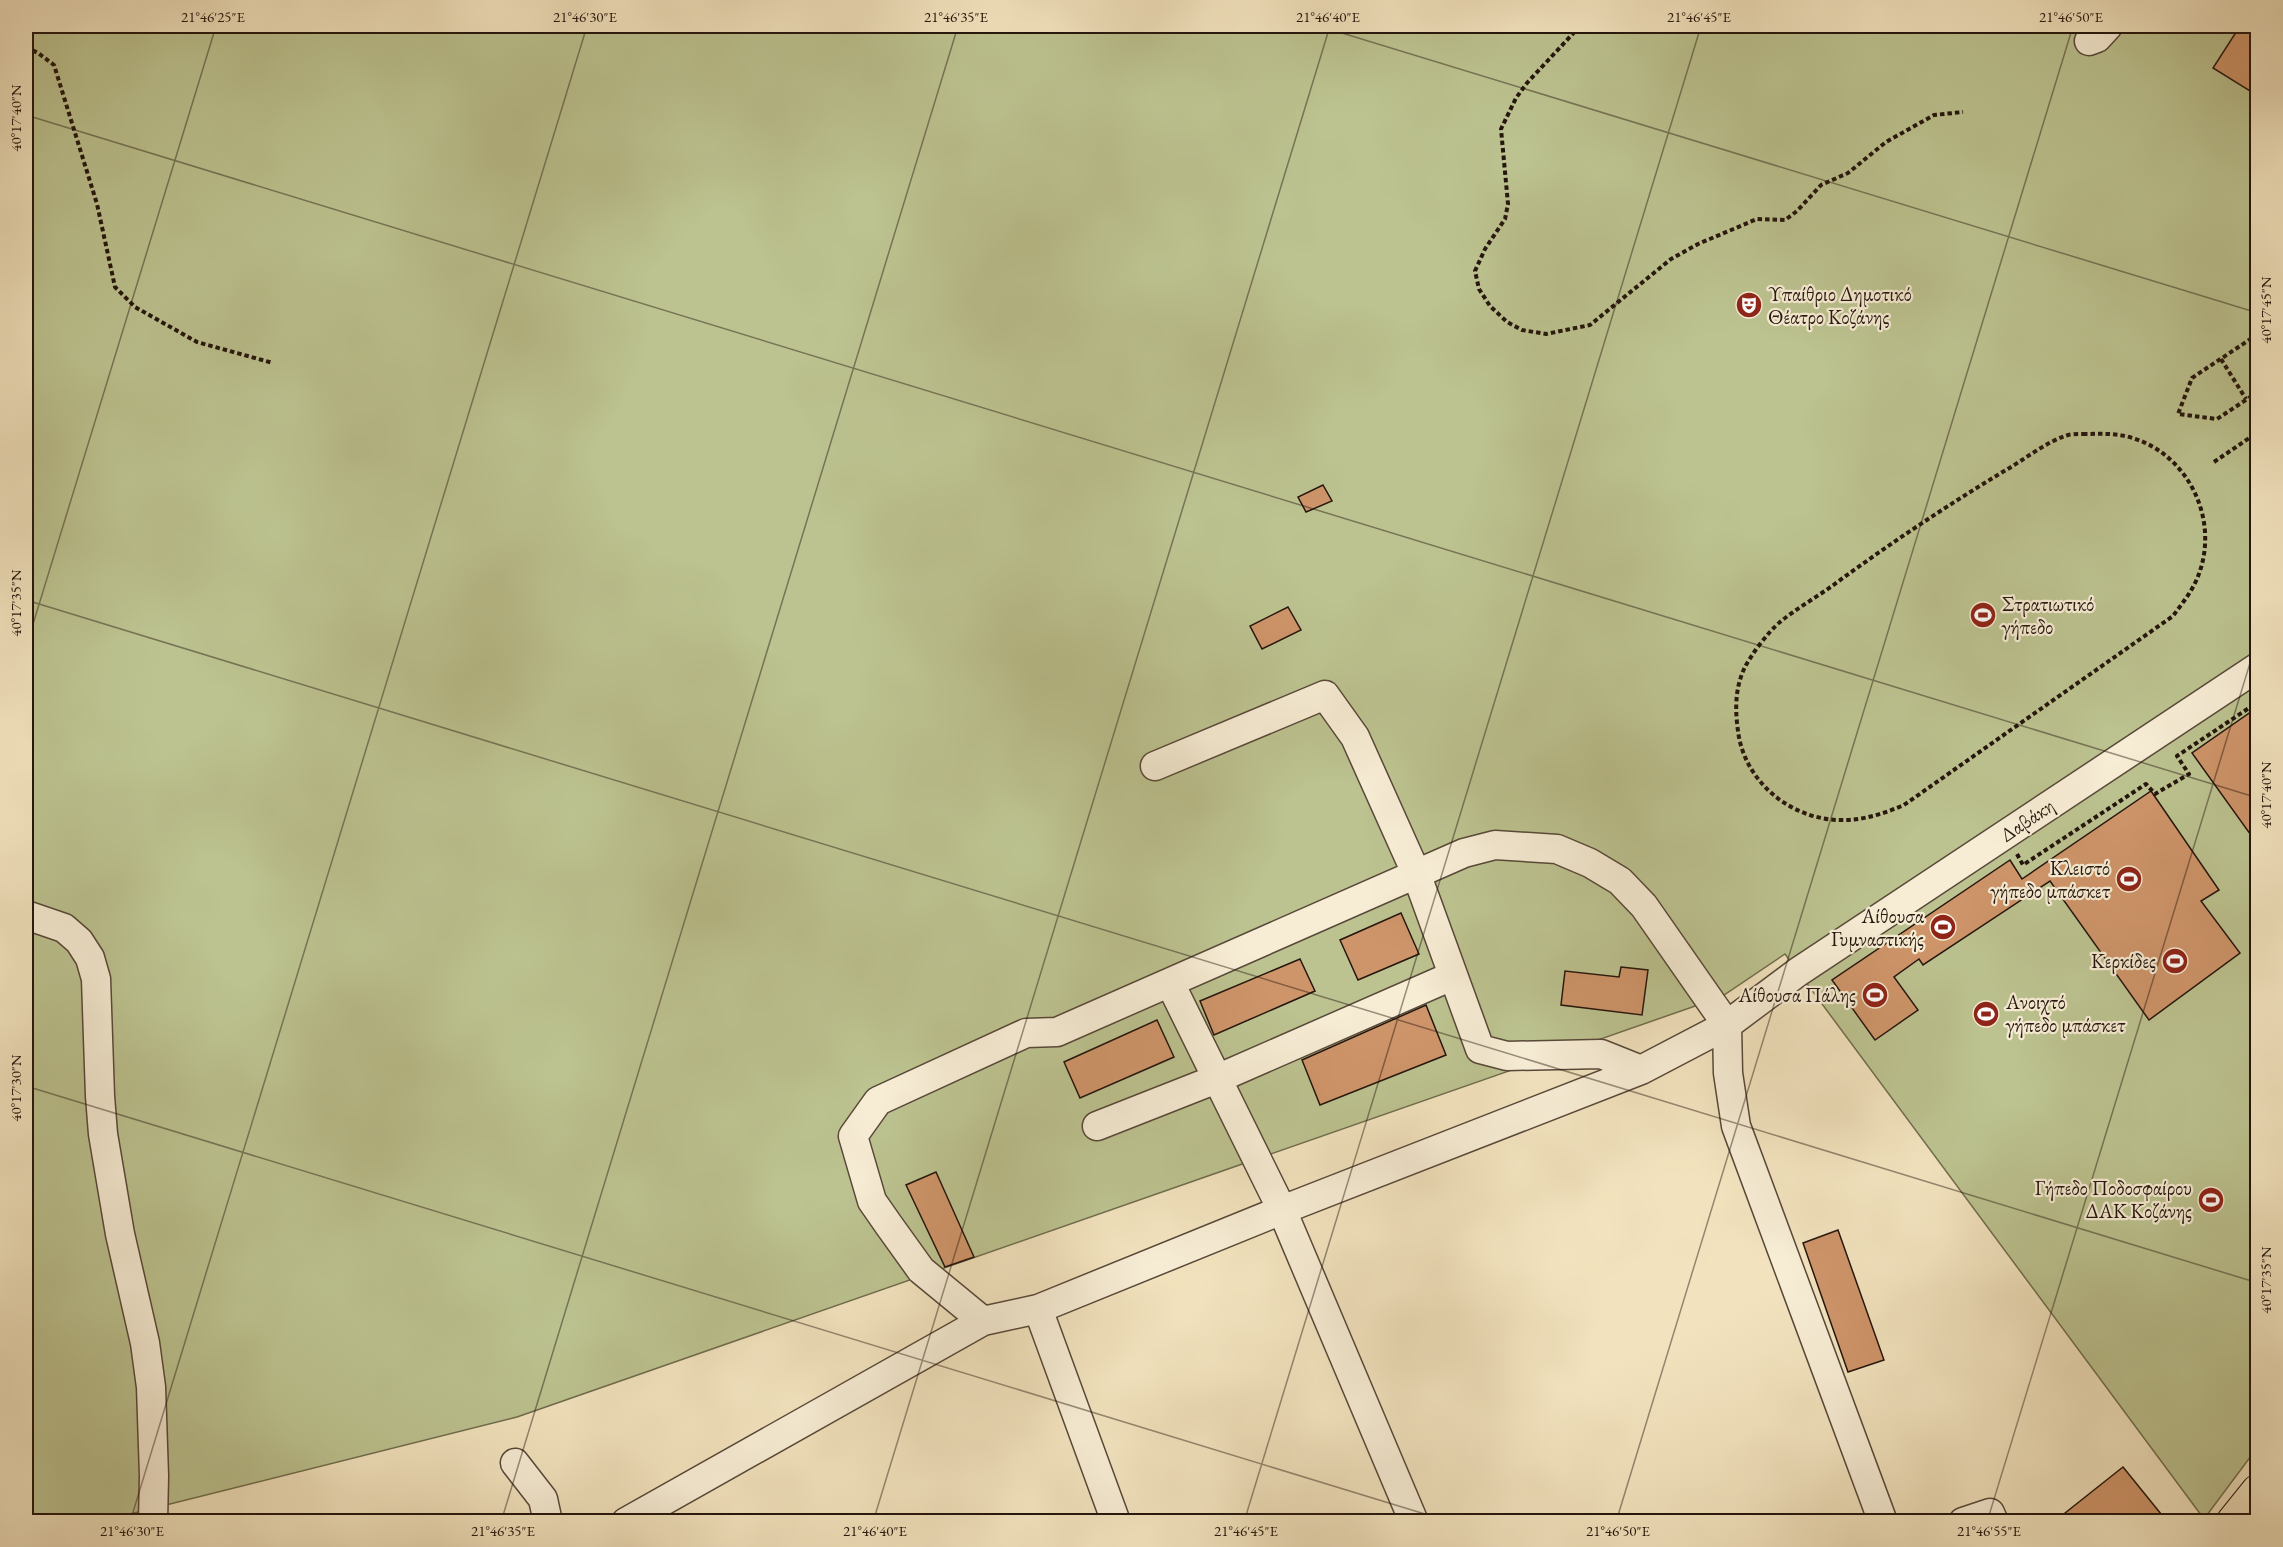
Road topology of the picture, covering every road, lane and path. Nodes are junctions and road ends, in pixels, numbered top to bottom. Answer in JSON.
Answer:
{"nodes":[{"id":1,"x":1580,"y":26,"type":"edge"},
{"id":2,"x":26,"y":47,"type":"edge"},
{"id":3,"x":1963,"y":112,"type":"dead end"},
{"id":4,"x":2258,"y":334,"type":"edge"},
{"id":5,"x":2221,"y":359,"type":"junction"},
{"id":6,"x":273,"y":363,"type":"dead end"},
{"id":7,"x":2258,"y":392,"type":"edge"},
{"id":8,"x":2246,"y":399,"type":"junction"},
{"id":9,"x":2258,"y":432,"type":"edge"},
{"id":10,"x":2214,"y":462,"type":"dead end"},
{"id":11,"x":1798,"y":610,"type":"joint"},
{"id":12,"x":2258,"y":667,"type":"edge"},
{"id":13,"x":2258,"y":702,"type":"edge"},
{"id":14,"x":1155,"y":766,"type":"dead end"},
{"id":15,"x":2017,"y":854,"type":"dead end"},
{"id":16,"x":1416,"y":873,"type":"junction"},
{"id":17,"x":26,"y":915,"type":"edge"},
{"id":18,"x":1452,"y":975,"type":"junction"},
{"id":19,"x":1170,"y":983,"type":"junction"},
{"id":20,"x":1727,"y":1025,"type":"junction"},
{"id":21,"x":1641,"y":1070,"type":"junction"},
{"id":22,"x":1219,"y":1078,"type":"junction"},
{"id":23,"x":1097,"y":1126,"type":"dead end"},
{"id":24,"x":1282,"y":1210,"type":"junction"},
{"id":25,"x":1038,"y":1309,"type":"junction"},
{"id":26,"x":983,"y":1321,"type":"junction"},
{"id":27,"x":515,"y":1463,"type":"dead end"},
{"id":28,"x":2258,"y":1491,"type":"edge"},
{"id":29,"x":153,"y":1521,"type":"edge"},
{"id":30,"x":548,"y":1521,"type":"edge"},
{"id":31,"x":626,"y":1521,"type":"edge"},
{"id":32,"x":1116,"y":1521,"type":"edge"},
{"id":33,"x":1414,"y":1521,"type":"edge"},
{"id":34,"x":1883,"y":1521,"type":"edge"},
{"id":35,"x":1963,"y":1521,"type":"edge"},
{"id":36,"x":1994,"y":1521,"type":"edge"},
{"id":37,"x":2233,"y":1521,"type":"edge"}],
"edges":[{"from":1,"to":3,"type":"path"},
{"from":2,"to":6,"type":"path"},
{"from":4,"to":5,"type":"path"},
{"from":5,"to":8,"type":"path"},
{"from":5,"to":8,"type":"path"},
{"from":7,"to":8,"type":"path"},
{"from":9,"to":10,"type":"path"},
{"from":11,"to":11,"type":"path"},
{"from":12,"to":20,"type":"street","name":"Δαβάκη"},
{"from":13,"to":15,"type":"path"},
{"from":14,"to":16,"type":"street"},
{"from":16,"to":18,"type":"street"},
{"from":16,"to":19,"type":"street"},
{"from":16,"to":20,"type":"street"},
{"from":17,"to":29,"type":"street"},
{"from":18,"to":21,"type":"street"},
{"from":18,"to":22,"type":"street"},
{"from":19,"to":22,"type":"street"},
{"from":19,"to":26,"type":"street"},
{"from":20,"to":21,"type":"street","name":"Δαβάκη"},
{"from":20,"to":34,"type":"street"},
{"from":21,"to":24,"type":"street","name":"Δαβάκη"},
{"from":22,"to":23,"type":"street"},
{"from":22,"to":24,"type":"street"},
{"from":24,"to":25,"type":"street","name":"Δαβάκη"},
{"from":24,"to":33,"type":"street"},
{"from":25,"to":26,"type":"street","name":"Δαβάκη"},
{"from":25,"to":32,"type":"street"},
{"from":26,"to":31,"type":"street","name":"Δαβάκη"},
{"from":27,"to":30,"type":"street"},
{"from":28,"to":37,"type":"main road"},
{"from":35,"to":36,"type":"street"}]}
